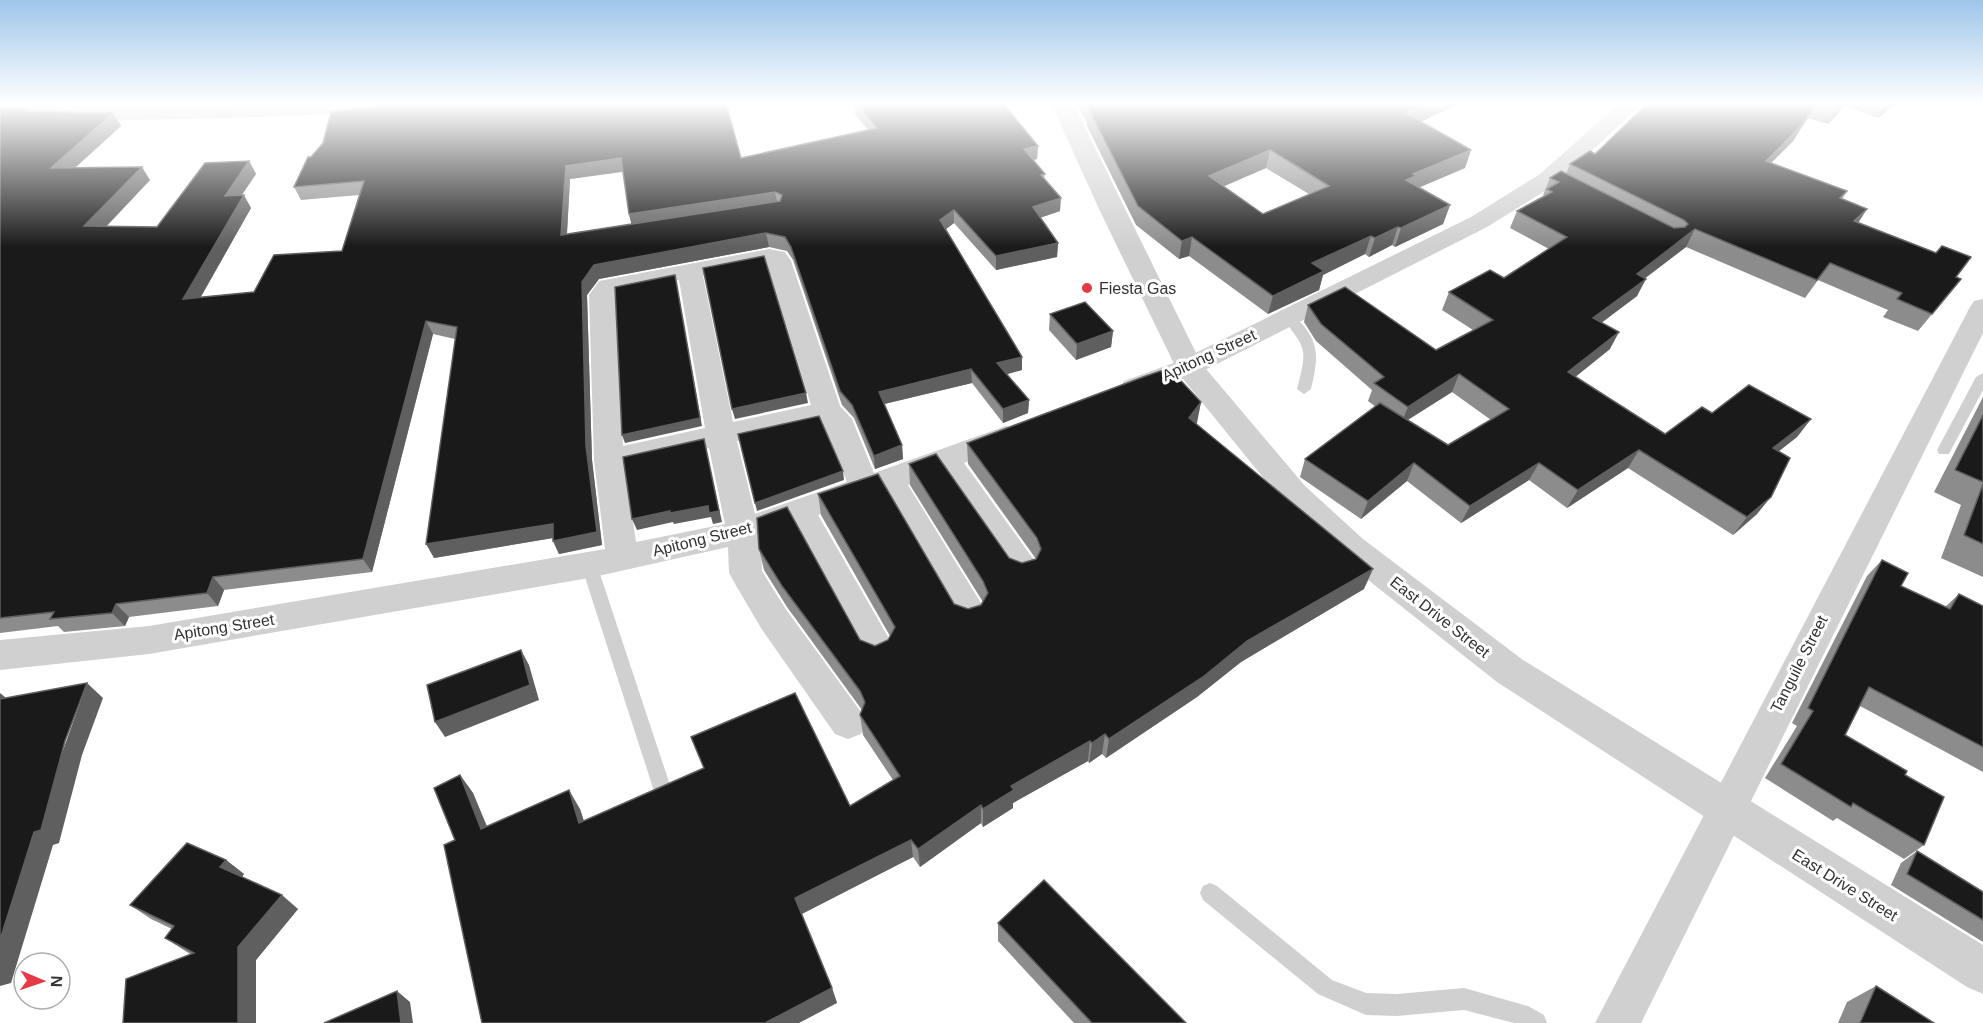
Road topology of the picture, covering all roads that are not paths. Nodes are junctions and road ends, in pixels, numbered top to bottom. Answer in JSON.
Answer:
{"nodes":[{"id":1,"x":1085,"y":151,"type":"edge"},
{"id":2,"x":1584,"y":151,"type":"edge"},
{"id":3,"x":690,"y":272,"type":"junction"},
{"id":4,"x":1983,"y":307,"type":"edge"},
{"id":5,"x":1288,"y":317,"type":"junction"},
{"id":6,"x":1189,"y":367,"type":"junction"},
{"id":7,"x":1983,"y":377,"type":"edge"},
{"id":8,"x":1304,"y":389,"type":"dead end"},
{"id":9,"x":1111,"y":396,"type":"edge"},
{"id":10,"x":827,"y":411,"type":"junction"},
{"id":11,"x":1034,"y":426,"type":"edge"},
{"id":12,"x":721,"y":434,"type":"junction"},
{"id":13,"x":1944,"y":450,"type":"dead end"},
{"id":14,"x":945,"y":459,"type":"junction"},
{"id":15,"x":609,"y":460,"type":"junction"},
{"id":16,"x":877,"y":484,"type":"junction"},
{"id":17,"x":799,"y":509,"type":"junction"},
{"id":18,"x":743,"y":532,"type":"junction"},
{"id":19,"x":622,"y":558,"type":"junction"},
{"id":20,"x":589,"y":565,"type":"junction"},
{"id":21,"x":1022,"y":569,"type":"edge"},
{"id":22,"x":969,"y":613,"type":"edge"},
{"id":23,"x":877,"y":649,"type":"edge"},
{"id":24,"x":0,"y":655,"type":"edge"},
{"id":25,"x":848,"y":723,"type":"dead end"},
{"id":26,"x":663,"y":791,"type":"edge"},
{"id":27,"x":1725,"y":810,"type":"junction"},
{"id":28,"x":1210,"y":893,"type":"dead end"},
{"id":29,"x":1983,"y":971,"type":"edge"},
{"id":30,"x":1536,"y":1023,"type":"edge"},
{"id":31,"x":1617,"y":1023,"type":"edge"}],
"edges":[{"from":1,"to":6,"type":"street","name":"East Drive Street"},
{"from":2,"to":5,"type":"street","name":"Apitong Street"},
{"from":3,"to":10,"type":"street"},
{"from":3,"to":12,"type":"street"},
{"from":3,"to":15,"type":"street"},
{"from":4,"to":27,"type":"street","name":"Tanguile Street"},
{"from":5,"to":6,"type":"street","name":"Apitong Street"},
{"from":5,"to":8,"type":"lane"},
{"from":6,"to":9,"type":"street","name":"Apitong Street"},
{"from":6,"to":27,"type":"street","name":"East Drive Street"},
{"from":7,"to":13,"type":"lane"},
{"from":10,"to":12,"type":"street"},
{"from":10,"to":16,"type":"street"},
{"from":11,"to":14,"type":"street","name":"Apitong Street"},
{"from":12,"to":15,"type":"street"},
{"from":12,"to":18,"type":"street"},
{"from":14,"to":16,"type":"street","name":"Apitong Street"},
{"from":14,"to":21,"type":"street"},
{"from":15,"to":19,"type":"street"},
{"from":16,"to":17,"type":"street","name":"Apitong Street"},
{"from":16,"to":22,"type":"street"},
{"from":17,"to":18,"type":"street","name":"Apitong Street"},
{"from":17,"to":23,"type":"street"},
{"from":18,"to":19,"type":"street","name":"Apitong Street"},
{"from":18,"to":25,"type":"street"},
{"from":19,"to":20,"type":"street","name":"Apitong Street"},
{"from":20,"to":24,"type":"street","name":"Apitong Street"},
{"from":20,"to":26,"type":"lane"},
{"from":27,"to":29,"type":"street","name":"East Drive Street"},
{"from":27,"to":31,"type":"street","name":"Tanguile Street"},
{"from":28,"to":30,"type":"lane"}]}
